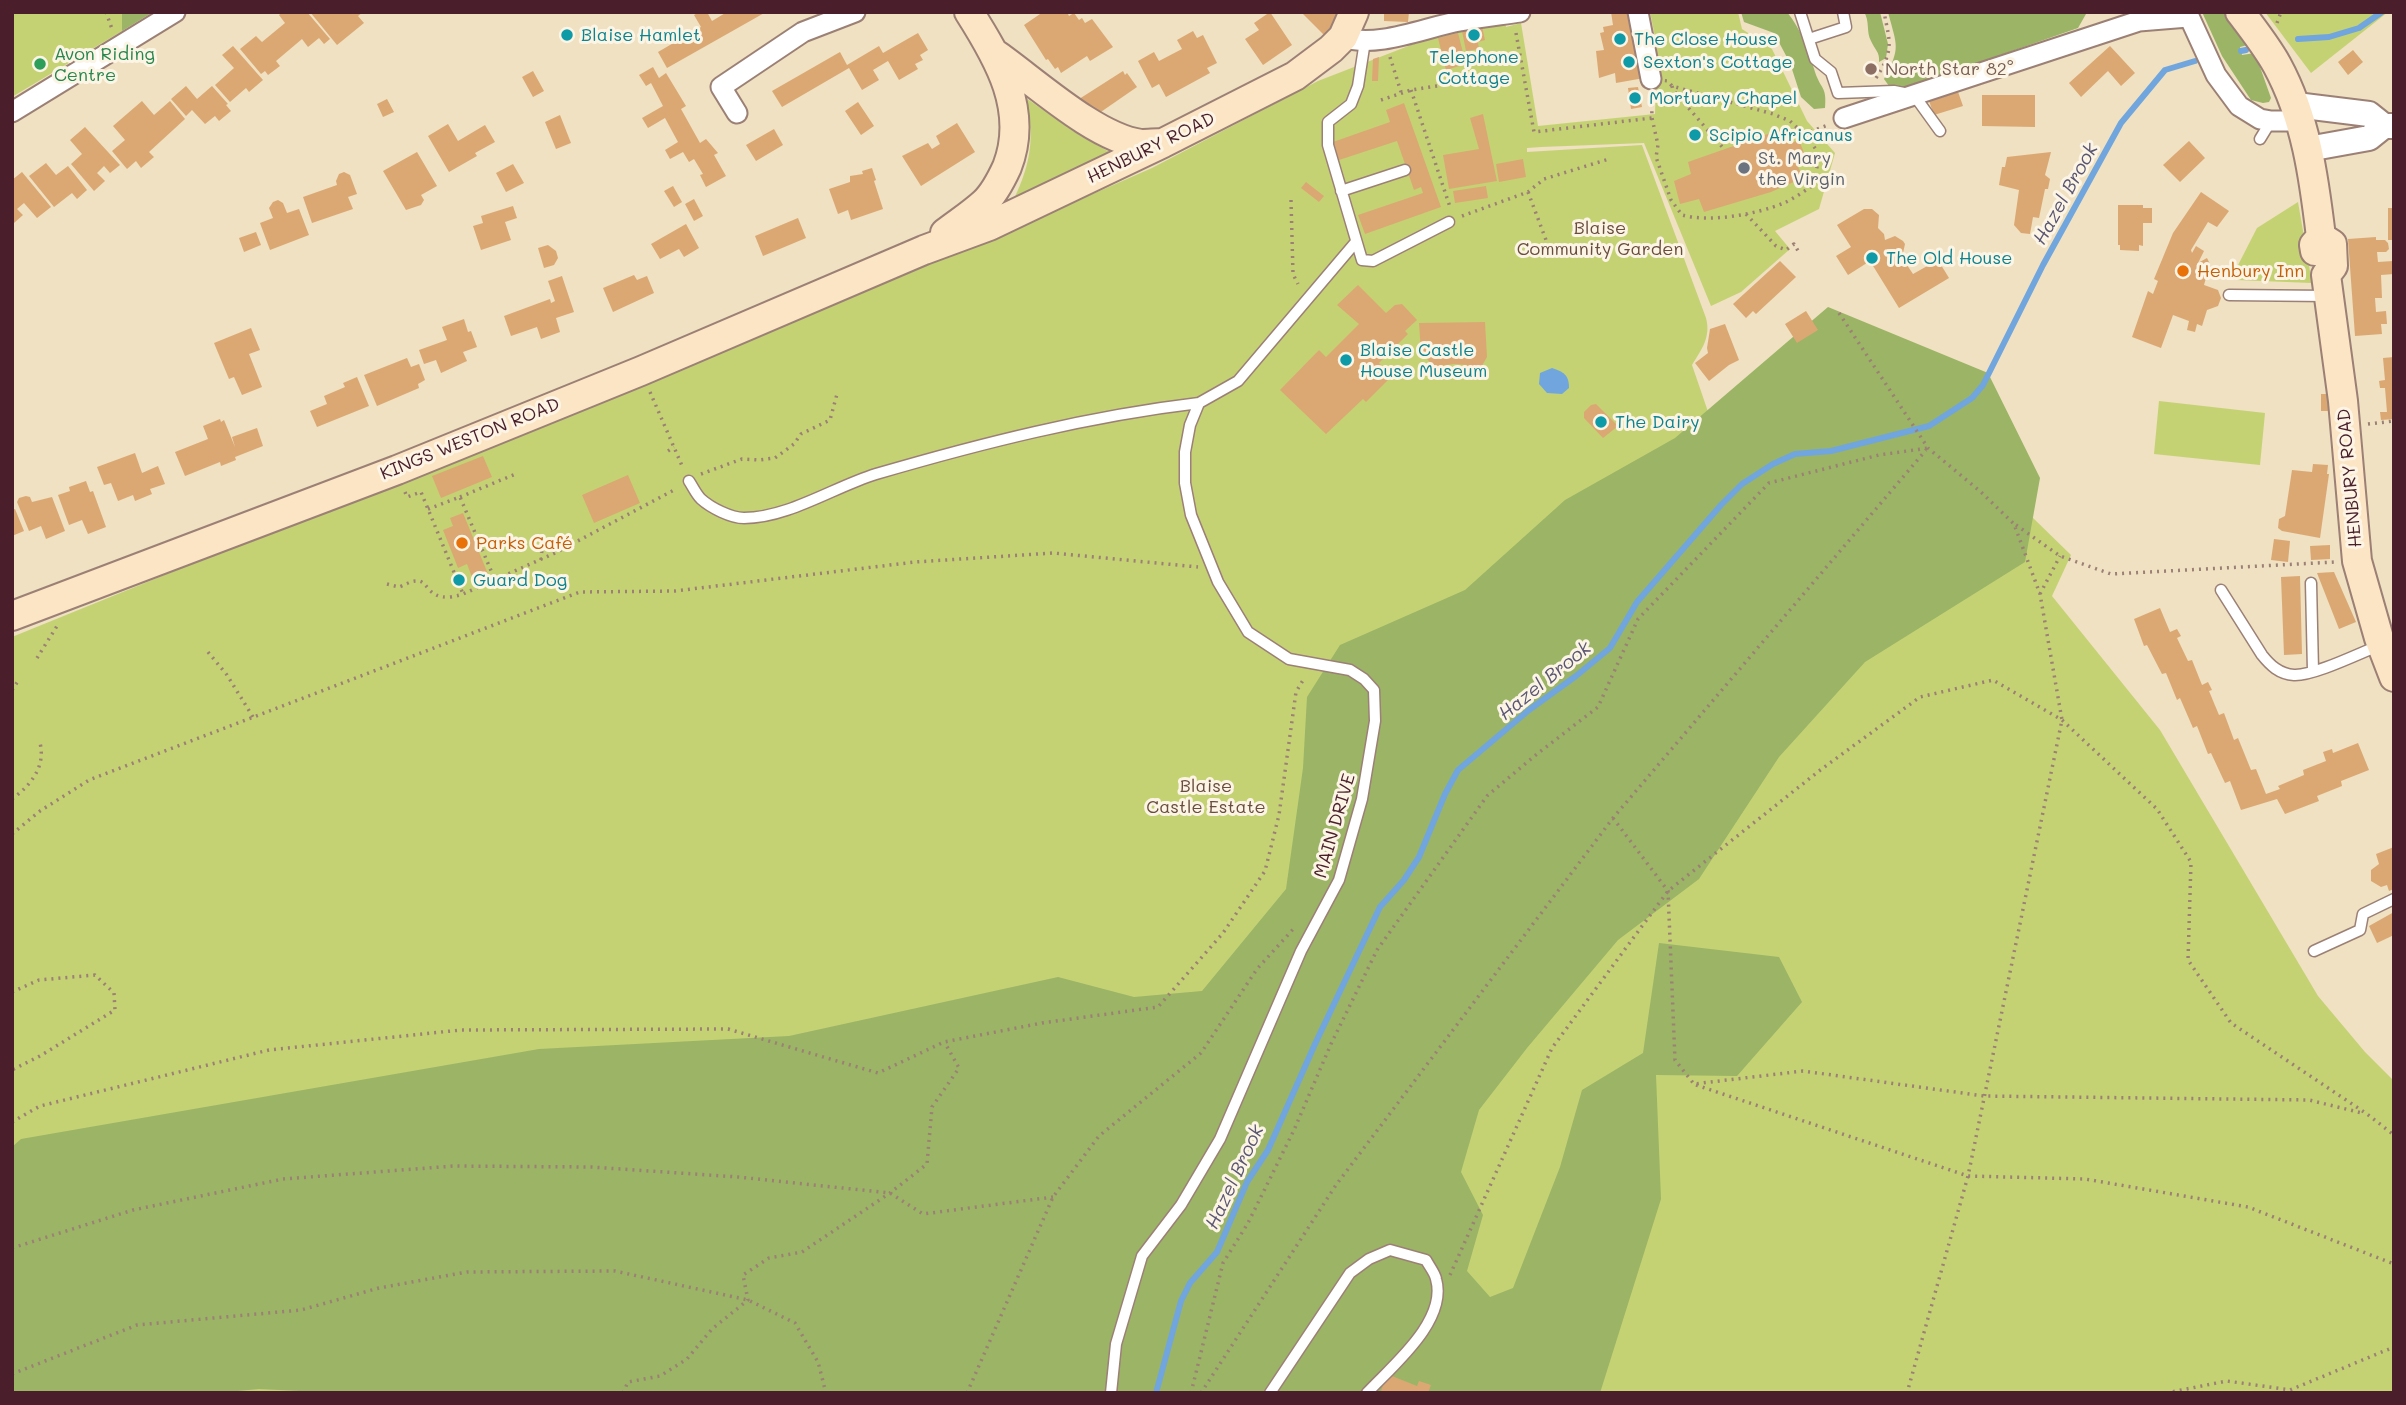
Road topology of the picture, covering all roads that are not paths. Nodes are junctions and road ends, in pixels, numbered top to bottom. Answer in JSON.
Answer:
{"nodes":[{"id":1,"x":175,"y":12,"type":"edge"},
{"id":2,"x":855,"y":12,"type":"edge"},
{"id":3,"x":969,"y":12,"type":"edge"},
{"id":4,"x":1638,"y":12,"type":"edge"},
{"id":5,"x":1800,"y":12,"type":"edge"},
{"id":6,"x":1843,"y":12,"type":"edge"},
{"id":7,"x":2240,"y":12,"type":"edge"},
{"id":8,"x":2187,"y":15,"type":"edge"},
{"id":9,"x":1517,"y":18,"type":"edge"},
{"id":10,"x":1354,"y":30,"type":"edge"},
{"id":11,"x":1809,"y":39,"type":"junction"},
{"id":12,"x":994,"y":52,"type":"junction"},
{"id":13,"x":1651,"y":79,"type":"road end"},
{"id":14,"x":1914,"y":95,"type":"junction"},
{"id":15,"x":12,"y":112,"type":"edge"},
{"id":16,"x":737,"y":113,"type":"dead end"},
{"id":17,"x":2298,"y":113,"type":"junction"},
{"id":18,"x":1844,"y":118,"type":"road end"},
{"id":19,"x":2271,"y":121,"type":"junction"},
{"id":20,"x":2389,"y":127,"type":"edge"},
{"id":21,"x":1940,"y":131,"type":"dead end"},
{"id":22,"x":2260,"y":139,"type":"dead end"},
{"id":23,"x":1163,"y":143,"type":"junction"},
{"id":24,"x":2308,"y":149,"type":"junction"},
{"id":25,"x":1405,"y":170,"type":"dead end"},
{"id":26,"x":1341,"y":191,"type":"junction"},
{"id":27,"x":1449,"y":222,"type":"dead end"},
{"id":28,"x":1355,"y":243,"type":"junction"},
{"id":29,"x":924,"y":250,"type":"junction"},
{"id":30,"x":2327,"y":286,"type":"junction"},
{"id":31,"x":2229,"y":295,"type":"dead end"},
{"id":32,"x":1199,"y":403,"type":"junction"},
{"id":33,"x":689,"y":481,"type":"road end"},
{"id":34,"x":2311,"y":583,"type":"dead end"},
{"id":35,"x":2221,"y":590,"type":"dead end"},
{"id":36,"x":12,"y":616,"type":"edge"},
{"id":37,"x":2385,"y":639,"type":"edge"},
{"id":38,"x":2314,"y":671,"type":"junction"},
{"id":39,"x":2394,"y":677,"type":"edge"},
{"id":40,"x":2394,"y":899,"type":"edge"},
{"id":41,"x":2314,"y":951,"type":"dead end"},
{"id":42,"x":1111,"y":1393,"type":"edge"},
{"id":43,"x":1270,"y":1393,"type":"edge"},
{"id":44,"x":1367,"y":1393,"type":"edge"}],
"edges":[{"from":1,"to":15,"type":"street"},
{"from":2,"to":16,"type":"street"},
{"from":3,"to":12,"type":"main road"},
{"from":4,"to":13,"type":"street"},
{"from":5,"to":11,"type":"lane"},
{"from":6,"to":11,"type":"lane"},
{"from":7,"to":17,"type":"main road","name":"HENBURY ROAD"},
{"from":8,"to":14,"type":"street"},
{"from":8,"to":19,"type":"street"},
{"from":9,"to":10,"type":"street"},
{"from":10,"to":23,"type":"main road","name":"HENBURY ROAD"},
{"from":10,"to":26,"type":"lane"},
{"from":11,"to":14,"type":"lane"},
{"from":12,"to":23,"type":"main road"},
{"from":12,"to":29,"type":"main road"},
{"from":14,"to":18,"type":"street"},
{"from":14,"to":21,"type":"lane"},
{"from":17,"to":19,"type":"street"},
{"from":17,"to":20,"type":"street"},
{"from":17,"to":24,"type":"main road","name":"HENBURY ROAD"},
{"from":19,"to":22,"type":"lane"},
{"from":20,"to":24,"type":"street"},
{"from":23,"to":29,"type":"main road","name":"HENBURY ROAD"},
{"from":24,"to":30,"type":"main road","name":"HENBURY ROAD"},
{"from":25,"to":26,"type":"lane"},
{"from":26,"to":28,"type":"lane"},
{"from":27,"to":28,"type":"lane"},
{"from":28,"to":32,"type":"lane"},
{"from":29,"to":36,"type":"main road","name":"KINGS WESTON ROAD"},
{"from":30,"to":31,"type":"lane"},
{"from":30,"to":37,"type":"main road","name":"HENBURY ROAD"},
{"from":32,"to":33,"type":"lane"},
{"from":32,"to":42,"type":"lane","name":"MAIN DRIVE"},
{"from":34,"to":38,"type":"lane"},
{"from":35,"to":38,"type":"lane"},
{"from":37,"to":38,"type":"lane"},
{"from":37,"to":39,"type":"main road","name":"HENBURY ROAD"},
{"from":40,"to":41,"type":"lane"},
{"from":43,"to":44,"type":"lane"}]}
